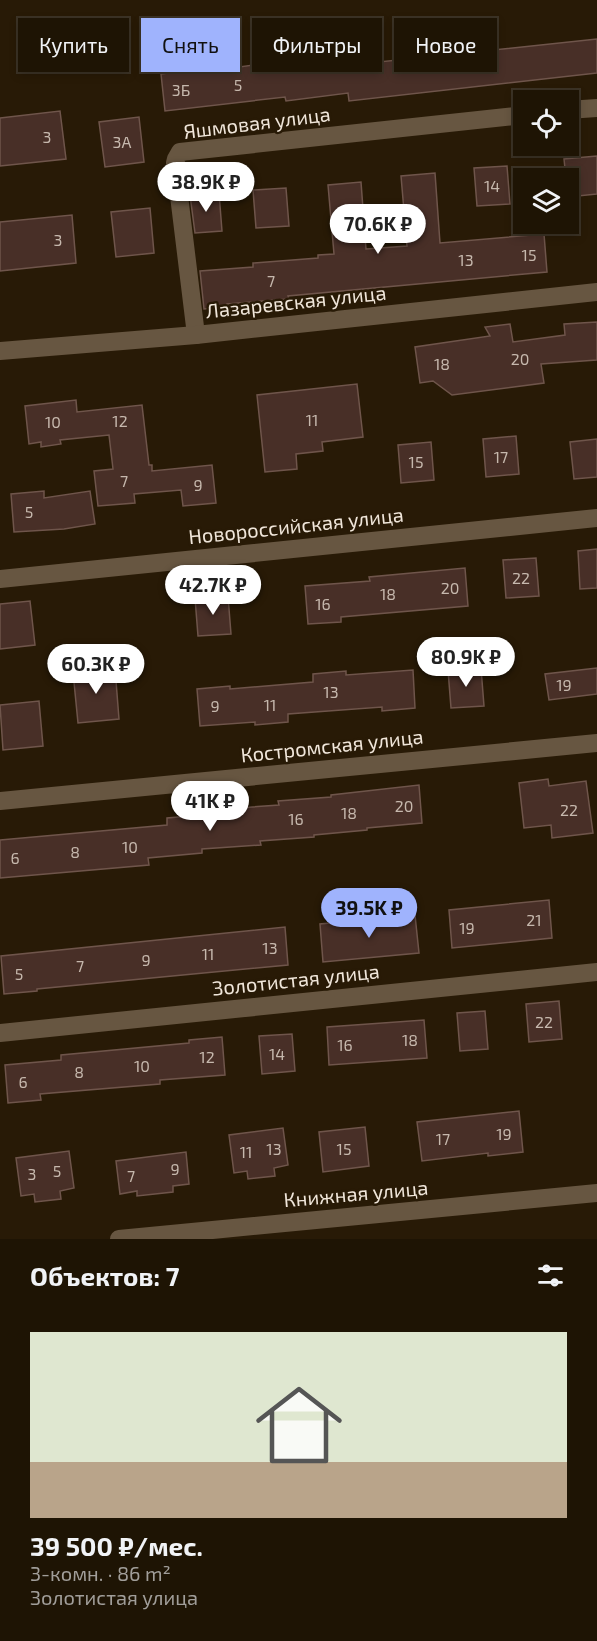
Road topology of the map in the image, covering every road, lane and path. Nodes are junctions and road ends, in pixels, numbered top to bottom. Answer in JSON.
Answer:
{"nodes":[{"id":1,"x":597,"y":108,"type":"edge"},
{"id":2,"x":579,"y":109,"type":"edge"},
{"id":3,"x":513,"y":116,"type":"edge"},
{"id":4,"x":597,"y":292,"type":"edge"},
{"id":5,"x":196,"y":336,"type":"junction"},
{"id":6,"x":0,"y":351,"type":"edge"},
{"id":7,"x":597,"y":518,"type":"edge"},
{"id":8,"x":0,"y":579,"type":"edge"},
{"id":9,"x":597,"y":743,"type":"edge"},
{"id":10,"x":0,"y":801,"type":"edge"},
{"id":11,"x":597,"y":972,"type":"edge"},
{"id":12,"x":0,"y":1033,"type":"edge"},
{"id":13,"x":597,"y":1193,"type":"edge"},
{"id":14,"x":119,"y":1239,"type":"edge"}],
"edges":[{"from":1,"to":2,"type":"street"},
{"from":3,"to":5,"type":"street","name":"Яшмовая улица"},
{"from":4,"to":5,"type":"street","name":"Лазаревская улица"},
{"from":5,"to":6,"type":"street","name":"Лазаревская улица"},
{"from":7,"to":8,"type":"street","name":"Новороссийская улица"},
{"from":9,"to":10,"type":"street","name":"Костромская улица"},
{"from":11,"to":12,"type":"street","name":"Золотистая улица"},
{"from":13,"to":14,"type":"street","name":"Книжная улица"}]}
